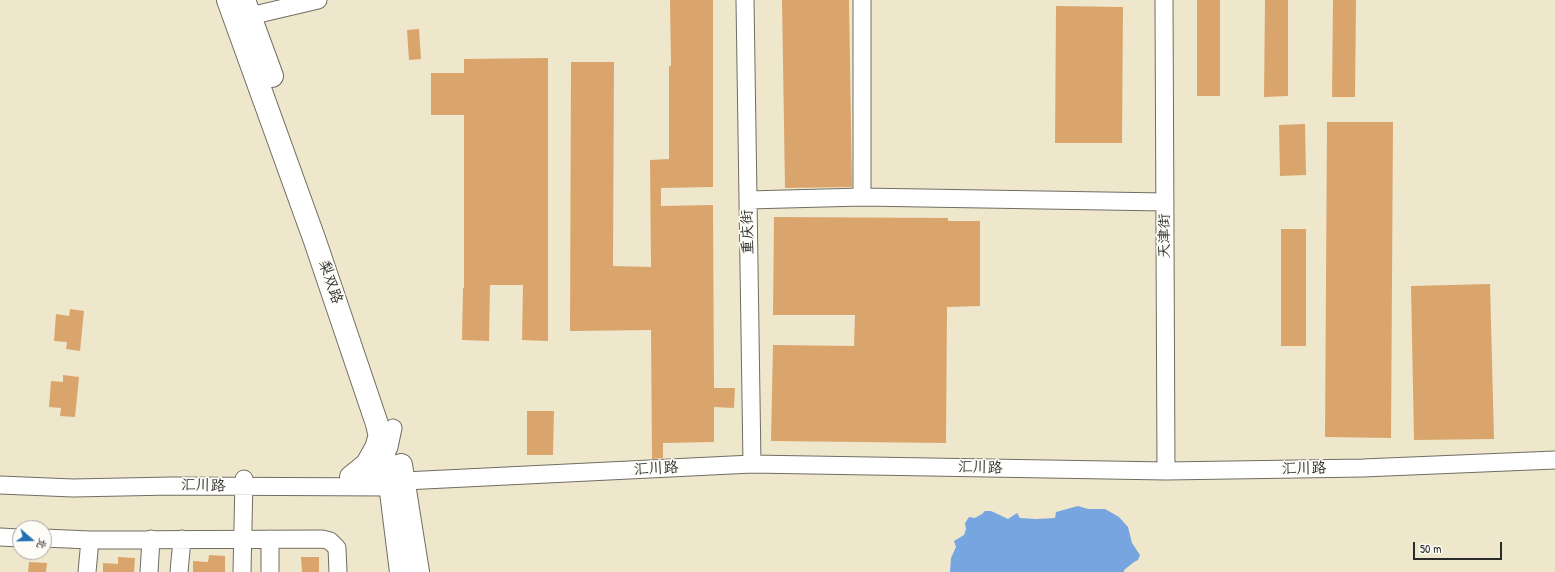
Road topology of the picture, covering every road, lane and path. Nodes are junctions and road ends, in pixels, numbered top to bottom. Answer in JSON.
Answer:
{"nodes":[{"id":1,"x":228,"y":0,"type":"edge"},
{"id":2,"x":318,"y":0,"type":"edge"},
{"id":3,"x":745,"y":0,"type":"edge"},
{"id":4,"x":862,"y":0,"type":"edge"},
{"id":5,"x":1164,"y":0,"type":"edge"},
{"id":6,"x":247,"y":8,"type":"edge"},
{"id":7,"x":862,"y":198,"type":"junction"},
{"id":8,"x":748,"y":200,"type":"junction"},
{"id":9,"x":1165,"y":202,"type":"junction"},
{"id":10,"x":1555,"y":460,"type":"edge"},
{"id":11,"x":752,"y":464,"type":"junction"},
{"id":12,"x":379,"y":467,"type":"junction"},
{"id":13,"x":1166,"y":471,"type":"junction"},
{"id":14,"x":0,"y":474,"type":"edge"},
{"id":15,"x":244,"y":483,"type":"junction"},
{"id":16,"x":0,"y":485,"type":"edge"},
{"id":17,"x":0,"y":537,"type":"edge"},
{"id":18,"x":12,"y":538,"type":"edge"},
{"id":19,"x":52,"y":538,"type":"edge"},
{"id":20,"x":182,"y":539,"type":"junction"},
{"id":21,"x":242,"y":539,"type":"junction"},
{"id":22,"x":270,"y":539,"type":"junction"},
{"id":23,"x":90,"y":540,"type":"junction"},
{"id":24,"x":151,"y":540,"type":"junction"},
{"id":25,"x":87,"y":572,"type":"edge"},
{"id":26,"x":149,"y":572,"type":"edge"},
{"id":27,"x":179,"y":572,"type":"edge"},
{"id":28,"x":242,"y":572,"type":"edge"},
{"id":29,"x":270,"y":572,"type":"edge"},
{"id":30,"x":338,"y":572,"type":"edge"},
{"id":31,"x":401,"y":572,"type":"edge"},
{"id":32,"x":418,"y":572,"type":"edge"}],
"edges":[{"from":1,"to":12,"type":"main road","name":"梨双路"},
{"from":2,"to":6,"type":"street"},
{"from":3,"to":8,"type":"street","name":"重庆街"},
{"from":4,"to":7,"type":"street"},
{"from":5,"to":9,"type":"street","name":"天津街"},
{"from":6,"to":12,"type":"main road","name":"梨双路"},
{"from":7,"to":8,"type":"street"},
{"from":7,"to":9,"type":"street"},
{"from":8,"to":11,"type":"street","name":"重庆街"},
{"from":9,"to":13,"type":"street","name":"天津街"},
{"from":10,"to":13,"type":"street","name":"汇川路"},
{"from":11,"to":12,"type":"street","name":"汇川路"},
{"from":11,"to":13,"type":"street","name":"汇川路"},
{"from":12,"to":15,"type":"street","name":"汇川路"},
{"from":12,"to":31,"type":"main road","name":"梨双路"},
{"from":12,"to":32,"type":"main road","name":"梨双路"},
{"from":14,"to":15,"type":"street","name":"汇川路"},
{"from":15,"to":16,"type":"street","name":"汇川路"},
{"from":15,"to":21,"type":"street"},
{"from":17,"to":18,"type":"street"},
{"from":19,"to":23,"type":"street"},
{"from":20,"to":21,"type":"street"},
{"from":20,"to":24,"type":"street"},
{"from":20,"to":27,"type":"street"},
{"from":21,"to":22,"type":"street"},
{"from":21,"to":28,"type":"street"},
{"from":22,"to":29,"type":"street"},
{"from":22,"to":30,"type":"street"},
{"from":23,"to":24,"type":"street"},
{"from":23,"to":25,"type":"street"},
{"from":24,"to":26,"type":"street"}]}
